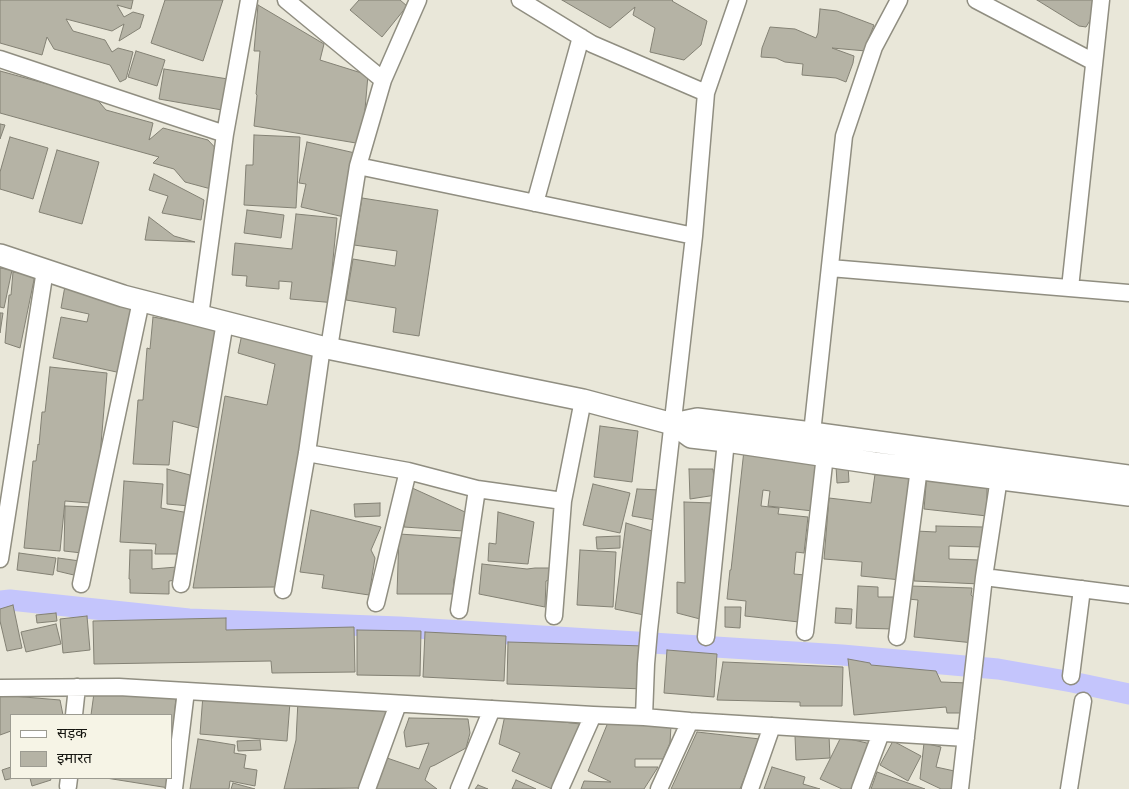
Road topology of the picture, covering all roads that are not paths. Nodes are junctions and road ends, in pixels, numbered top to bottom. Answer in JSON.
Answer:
{"nodes":[{"id":1,"x":249,"y":0,"type":"edge"},
{"id":2,"x":286,"y":0,"type":"edge"},
{"id":3,"x":418,"y":0,"type":"edge"},
{"id":4,"x":520,"y":0,"type":"edge"},
{"id":5,"x":738,"y":0,"type":"edge"},
{"id":6,"x":900,"y":0,"type":"edge"},
{"id":7,"x":976,"y":0,"type":"edge"},
{"id":8,"x":1101,"y":0,"type":"edge"},
{"id":9,"x":581,"y":37,"type":"junction"},
{"id":10,"x":0,"y":59,"type":"edge"},
{"id":11,"x":1094,"y":62,"type":"junction"},
{"id":12,"x":383,"y":80,"type":"junction"},
{"id":13,"x":706,"y":93,"type":"junction"},
{"id":14,"x":225,"y":134,"type":"junction"},
{"id":15,"x":358,"y":166,"type":"junction"},
{"id":16,"x":534,"y":203,"type":"junction"},
{"id":17,"x":694,"y":236,"type":"junction"},
{"id":18,"x":0,"y":255,"type":"edge"},
{"id":19,"x":830,"y":268,"type":"junction"},
{"id":20,"x":45,"y":270,"type":"junction"},
{"id":21,"x":1070,"y":288,"type":"junction"},
{"id":22,"x":1129,"y":293,"type":"edge"},
{"id":23,"x":141,"y":301,"type":"junction"},
{"id":24,"x":200,"y":316,"type":"junction"},
{"id":25,"x":225,"y":322,"type":"junction"},
{"id":26,"x":326,"y":347,"type":"junction"},
{"id":27,"x":583,"y":400,"type":"junction"},
{"id":28,"x":673,"y":424,"type":"junction"},
{"id":29,"x":812,"y":433,"type":"junction"},
{"id":30,"x":726,"y":441,"type":"junction"},
{"id":31,"x":307,"y":452,"type":"junction"},
{"id":32,"x":825,"y":456,"type":"junction"},
{"id":33,"x":919,"y":468,"type":"junction"},
{"id":34,"x":408,"y":472,"type":"junction"},
{"id":35,"x":1129,"y":476,"type":"edge"},
{"id":36,"x":999,"y":478,"type":"junction"},
{"id":37,"x":477,"y":489,"type":"junction"},
{"id":38,"x":1129,"y":495,"type":"edge"},
{"id":39,"x":563,"y":501,"type":"junction"},
{"id":40,"x":0,"y":559,"type":"edge"},
{"id":41,"x":984,"y":577,"type":"junction"},
{"id":42,"x":82,"y":584,"type":"dead end"},
{"id":43,"x":181,"y":584,"type":"dead end"},
{"id":44,"x":1082,"y":589,"type":"junction"},
{"id":45,"x":283,"y":590,"type":"dead end"},
{"id":46,"x":1129,"y":595,"type":"edge"},
{"id":47,"x":376,"y":603,"type":"dead end"},
{"id":48,"x":459,"y":610,"type":"dead end"},
{"id":49,"x":554,"y":616,"type":"dead end"},
{"id":50,"x":804,"y":632,"type":"dead end"},
{"id":51,"x":706,"y":637,"type":"dead end"},
{"id":52,"x":897,"y":637,"type":"dead end"},
{"id":53,"x":1071,"y":676,"type":"dead end"},
{"id":54,"x":77,"y":687,"type":"junction"},
{"id":55,"x":0,"y":688,"type":"edge"},
{"id":56,"x":186,"y":691,"type":"junction"},
{"id":57,"x":1083,"y":701,"type":"dead end"},
{"id":58,"x":398,"y":704,"type":"junction"},
{"id":59,"x":492,"y":710,"type":"junction"},
{"id":60,"x":74,"y":714,"type":"edge"},
{"id":61,"x":593,"y":715,"type":"junction"},
{"id":62,"x":644,"y":717,"type":"junction"},
{"id":63,"x":690,"y":721,"type":"junction"},
{"id":64,"x":772,"y":726,"type":"junction"},
{"id":65,"x":881,"y":733,"type":"junction"},
{"id":66,"x":966,"y":738,"type":"junction"},
{"id":67,"x":174,"y":789,"type":"edge"},
{"id":68,"x":366,"y":789,"type":"edge"},
{"id":69,"x":458,"y":789,"type":"edge"},
{"id":70,"x":560,"y":789,"type":"edge"},
{"id":71,"x":659,"y":789,"type":"edge"},
{"id":72,"x":750,"y":789,"type":"edge"},
{"id":73,"x":860,"y":789,"type":"edge"},
{"id":74,"x":960,"y":789,"type":"edge"},
{"id":75,"x":1069,"y":789,"type":"edge"}],
"edges":[{"from":1,"to":14,"type":"street"},
{"from":2,"to":12,"type":"street"},
{"from":3,"to":12,"type":"street"},
{"from":4,"to":9,"type":"street"},
{"from":5,"to":13,"type":"street"},
{"from":6,"to":19,"type":"street"},
{"from":7,"to":11,"type":"street"},
{"from":8,"to":11,"type":"street"},
{"from":9,"to":13,"type":"street"},
{"from":9,"to":16,"type":"street"},
{"from":10,"to":14,"type":"street"},
{"from":11,"to":21,"type":"street"},
{"from":12,"to":15,"type":"street"},
{"from":13,"to":17,"type":"street"},
{"from":14,"to":24,"type":"street"},
{"from":15,"to":16,"type":"street"},
{"from":15,"to":26,"type":"street"},
{"from":16,"to":17,"type":"street"},
{"from":17,"to":28,"type":"street"},
{"from":18,"to":20,"type":"street"},
{"from":19,"to":21,"type":"street"},
{"from":19,"to":29,"type":"street"},
{"from":20,"to":23,"type":"street"},
{"from":20,"to":40,"type":"street"},
{"from":21,"to":22,"type":"street"},
{"from":23,"to":24,"type":"street"},
{"from":23,"to":42,"type":"street"},
{"from":24,"to":25,"type":"street"},
{"from":25,"to":26,"type":"street"},
{"from":25,"to":43,"type":"street"},
{"from":26,"to":27,"type":"street"},
{"from":26,"to":31,"type":"street"},
{"from":27,"to":28,"type":"street"},
{"from":27,"to":39,"type":"street"},
{"from":28,"to":29,"type":"street"},
{"from":28,"to":30,"type":"street"},
{"from":28,"to":62,"type":"street"},
{"from":29,"to":35,"type":"street"},
{"from":30,"to":32,"type":"street"},
{"from":30,"to":51,"type":"street"},
{"from":31,"to":34,"type":"street"},
{"from":31,"to":45,"type":"street"},
{"from":32,"to":33,"type":"street"},
{"from":32,"to":50,"type":"street"},
{"from":33,"to":36,"type":"street"},
{"from":33,"to":52,"type":"street"},
{"from":34,"to":37,"type":"street"},
{"from":34,"to":47,"type":"street"},
{"from":36,"to":38,"type":"street"},
{"from":36,"to":41,"type":"street"},
{"from":37,"to":39,"type":"street"},
{"from":37,"to":48,"type":"street"},
{"from":39,"to":49,"type":"street"},
{"from":41,"to":44,"type":"street"},
{"from":41,"to":66,"type":"street"},
{"from":44,"to":46,"type":"street"},
{"from":44,"to":53,"type":"street"},
{"from":54,"to":55,"type":"street"},
{"from":54,"to":56,"type":"street"},
{"from":54,"to":60,"type":"street"},
{"from":56,"to":58,"type":"street"},
{"from":56,"to":67,"type":"street"},
{"from":57,"to":75,"type":"street"},
{"from":58,"to":59,"type":"street"},
{"from":58,"to":68,"type":"street"},
{"from":59,"to":61,"type":"street"},
{"from":59,"to":69,"type":"street"},
{"from":61,"to":62,"type":"street"},
{"from":61,"to":70,"type":"street"},
{"from":62,"to":63,"type":"street"},
{"from":63,"to":64,"type":"street"},
{"from":63,"to":71,"type":"street"},
{"from":64,"to":65,"type":"street"},
{"from":64,"to":72,"type":"street"},
{"from":65,"to":66,"type":"street"},
{"from":65,"to":73,"type":"street"},
{"from":66,"to":74,"type":"street"}]}
